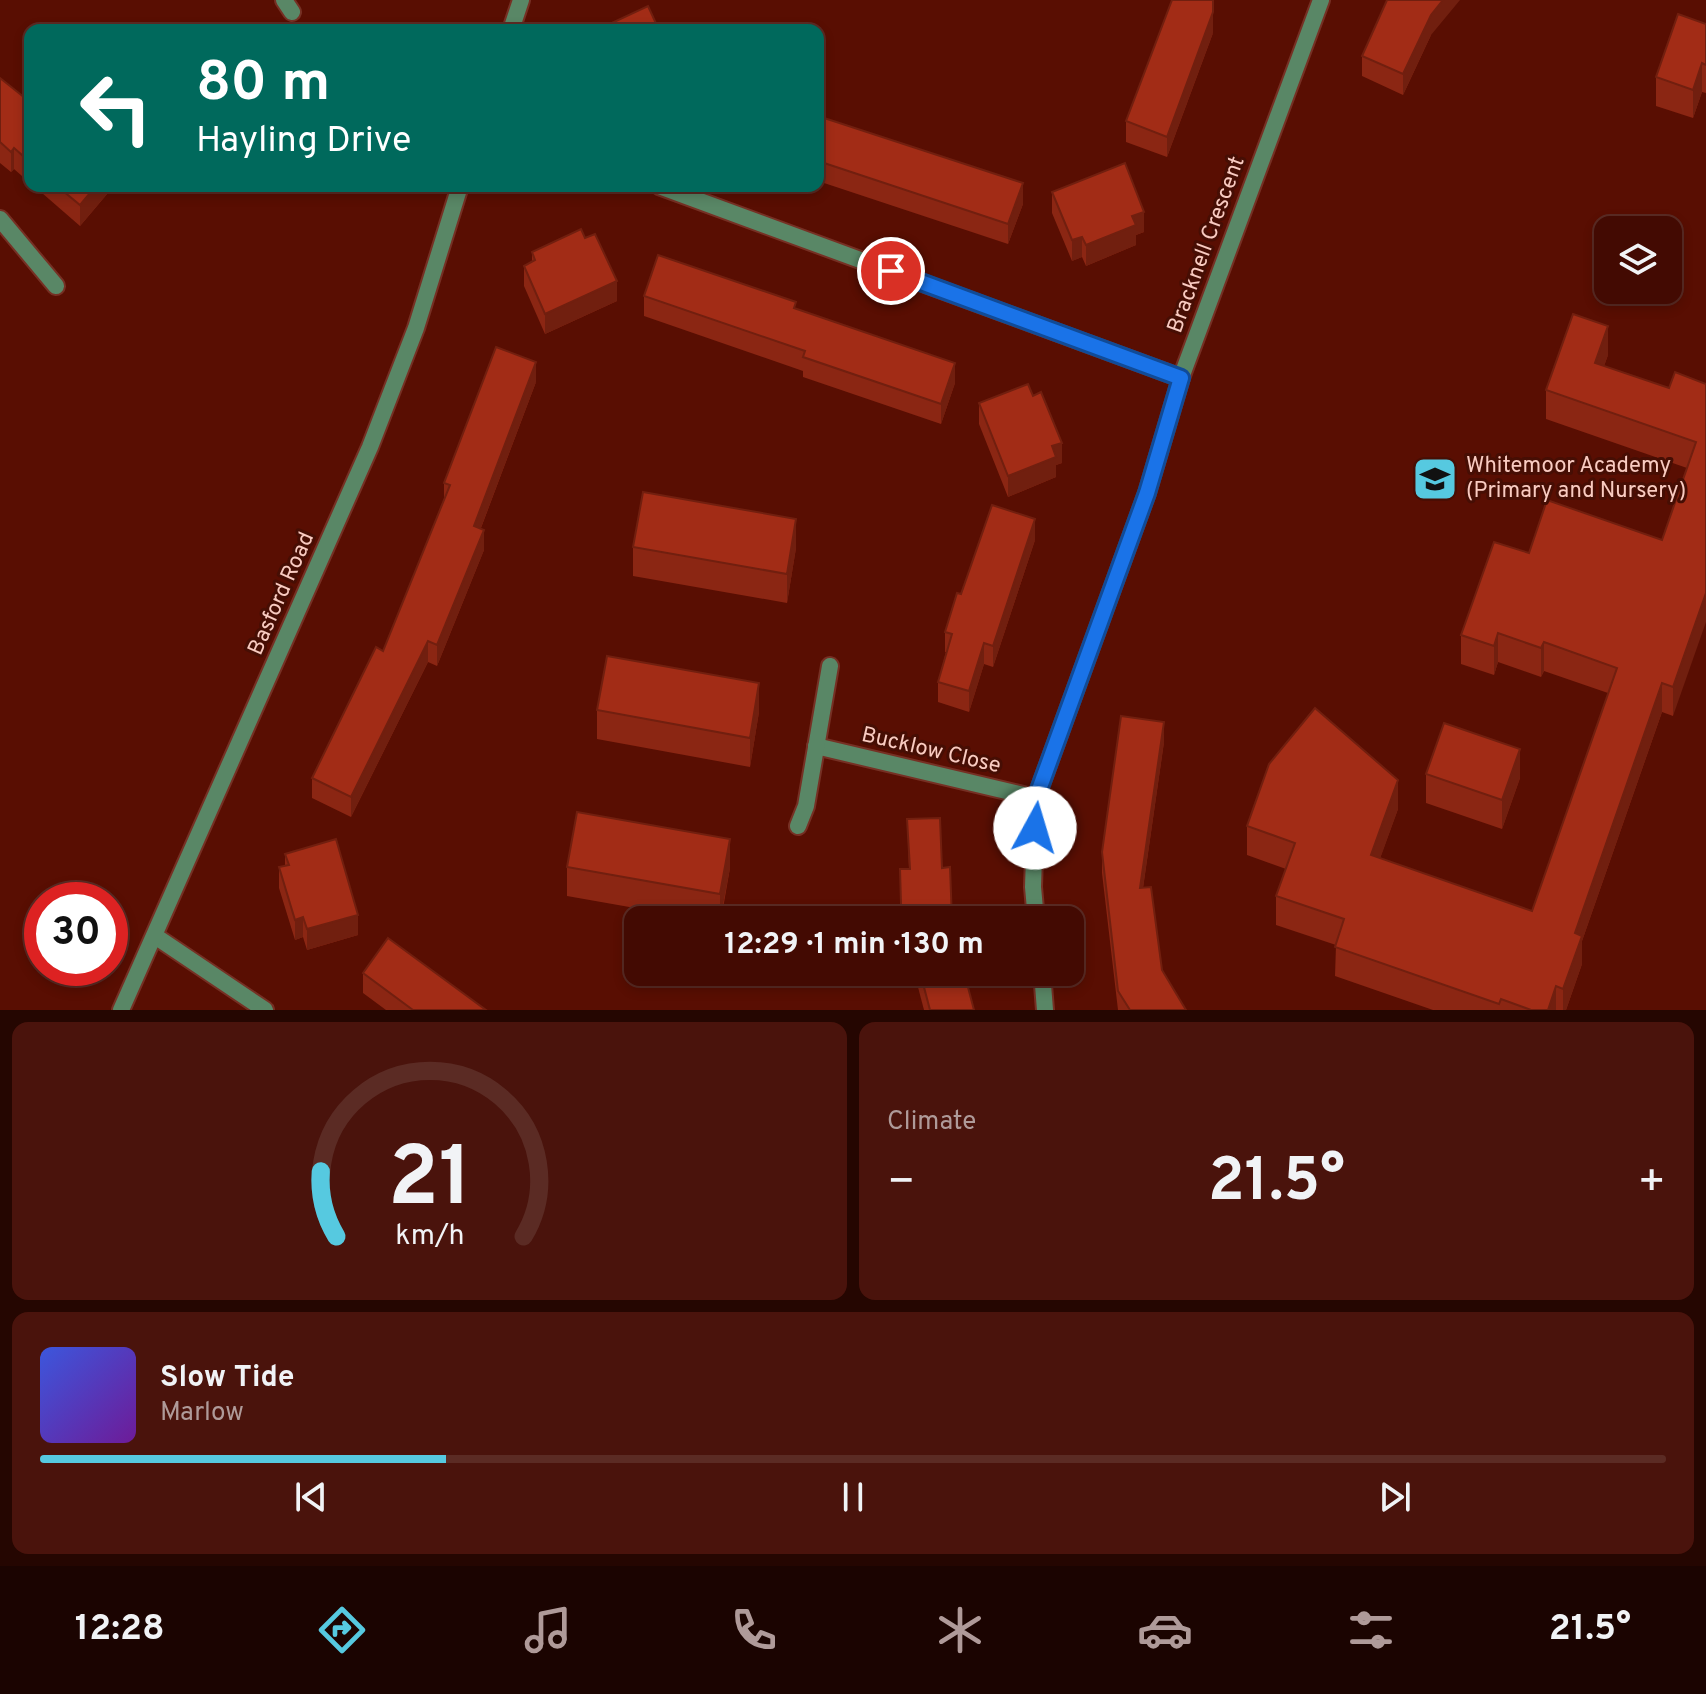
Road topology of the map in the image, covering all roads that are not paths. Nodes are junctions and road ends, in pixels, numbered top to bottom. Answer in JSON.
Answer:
{"nodes":[{"id":1,"x":521,"y":0,"type":"edge"},
{"id":2,"x":1321,"y":0,"type":"edge"},
{"id":3,"x":513,"y":24,"type":"edge"},
{"id":4,"x":458,"y":192,"type":"edge"},
{"id":5,"x":675,"y":192,"type":"edge"},
{"id":6,"x":0,"y":219,"type":"edge"},
{"id":7,"x":56,"y":286,"type":"dead end"},
{"id":8,"x":1181,"y":378,"type":"junction"},
{"id":9,"x":830,"y":666,"type":"dead end"},
{"id":10,"x":816,"y":746,"type":"junction"},
{"id":11,"x":1036,"y":798,"type":"junction"},
{"id":12,"x":798,"y":826,"type":"dead end"},
{"id":13,"x":1035,"y":906,"type":"edge"},
{"id":14,"x":155,"y":936,"type":"junction"},
{"id":15,"x":1043,"y":986,"type":"edge"},
{"id":16,"x":121,"y":1010,"type":"edge"},
{"id":17,"x":265,"y":1010,"type":"edge"},
{"id":18,"x":1045,"y":1010,"type":"edge"}],
"edges":[{"from":1,"to":3,"type":"street"},
{"from":2,"to":8,"type":"street","name":"Bracknell Crescent"},
{"from":4,"to":14,"type":"street","name":"Basford Road"},
{"from":5,"to":8,"type":"street"},
{"from":6,"to":7,"type":"street"},
{"from":8,"to":11,"type":"street","name":"Bracknell Crescent"},
{"from":9,"to":10,"type":"street"},
{"from":10,"to":11,"type":"street","name":"Bucklow Close"},
{"from":10,"to":12,"type":"street"},
{"from":11,"to":13,"type":"street","name":"Bracknell Crescent"},
{"from":14,"to":16,"type":"street","name":"Basford Road"},
{"from":14,"to":17,"type":"street"},
{"from":15,"to":18,"type":"street"}]}
